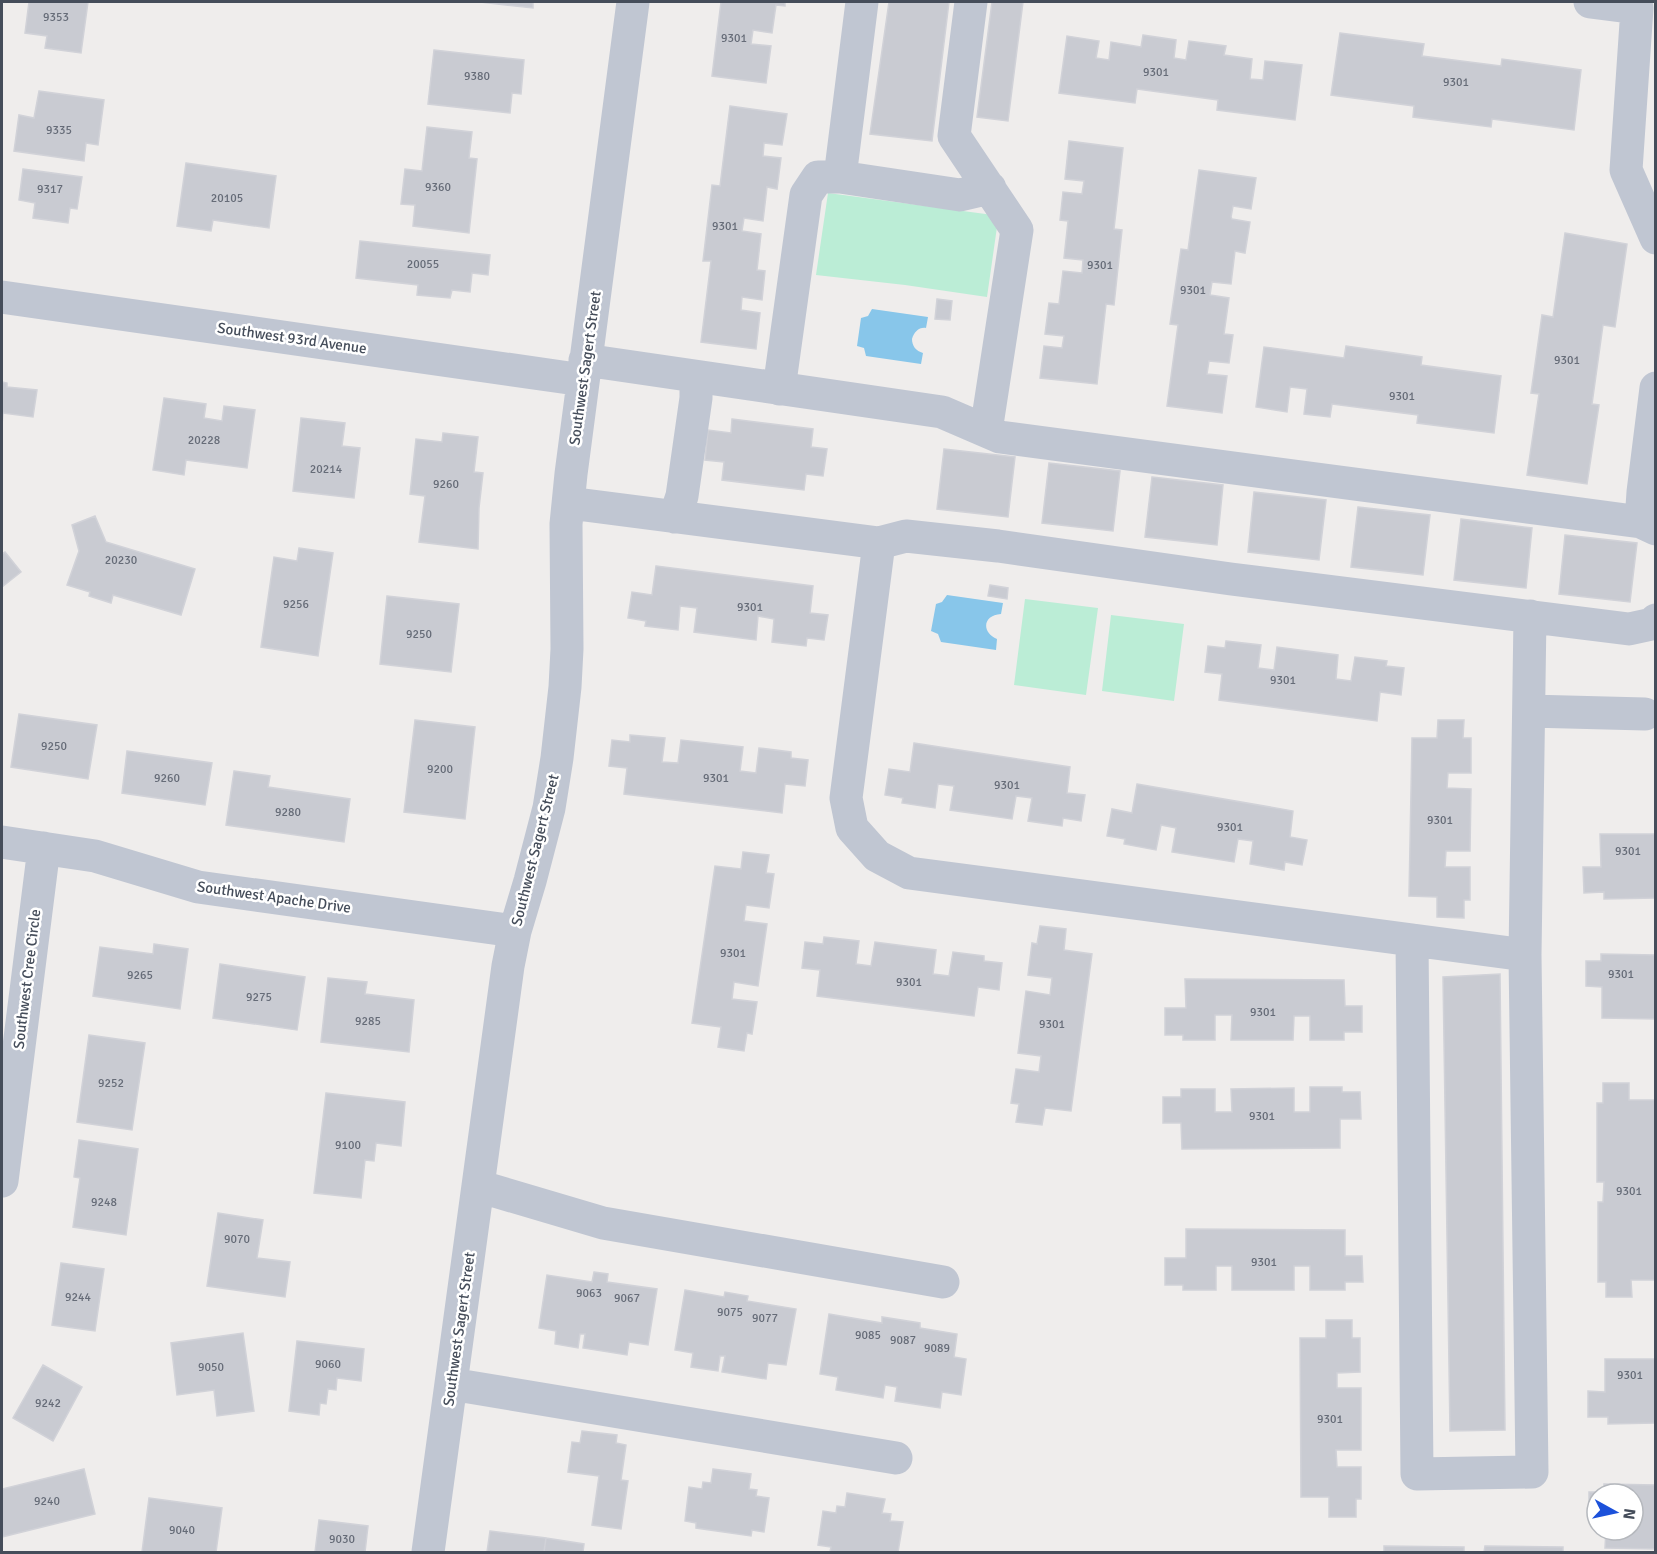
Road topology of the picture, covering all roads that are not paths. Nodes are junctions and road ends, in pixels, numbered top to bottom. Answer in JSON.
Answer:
{"nodes":[{"id":1,"x":633,"y":2,"type":"edge"},
{"id":2,"x":862,"y":2,"type":"edge"},
{"id":3,"x":971,"y":2,"type":"edge"},
{"id":4,"x":1590,"y":2,"type":"edge"},
{"id":5,"x":840,"y":177,"type":"junction"},
{"id":6,"x":990,"y":188,"type":"junction"},
{"id":7,"x":1656,"y":238,"type":"edge"},
{"id":8,"x":2,"y":297,"type":"edge"},
{"id":9,"x":584,"y":370,"type":"junction"},
{"id":10,"x":696,"y":377,"type":"junction"},
{"id":11,"x":1656,"y":388,"type":"edge"},
{"id":12,"x":780,"y":389,"type":"junction"},
{"id":13,"x":986,"y":431,"type":"junction"},
{"id":14,"x":568,"y":503,"type":"junction"},
{"id":15,"x":675,"y":517,"type":"junction"},
{"id":16,"x":1648,"y":526,"type":"edge"},
{"id":17,"x":879,"y":543,"type":"junction"},
{"id":18,"x":1530,"y":616,"type":"junction"},
{"id":19,"x":1656,"y":620,"type":"edge"},
{"id":20,"x":1529,"y":711,"type":"junction"},
{"id":21,"x":1645,"y":714,"type":"dead end"},
{"id":22,"x":2,"y":842,"type":"edge"},
{"id":23,"x":44,"y":848,"type":"junction"},
{"id":24,"x":515,"y":931,"type":"junction"},
{"id":25,"x":1412,"y":940,"type":"junction"},
{"id":26,"x":1525,"y":955,"type":"junction"},
{"id":27,"x":2,"y":1180,"type":"edge"},
{"id":28,"x":478,"y":1186,"type":"junction"},
{"id":29,"x":944,"y":1282,"type":"dead end"},
{"id":30,"x":451,"y":1384,"type":"junction"},
{"id":31,"x":896,"y":1458,"type":"dead end"},
{"id":32,"x":428,"y":1552,"type":"edge"}],
"edges":[{"from":1,"to":9,"type":"street","name":"Southwest Sagert Street"},
{"from":2,"to":5,"type":"street"},
{"from":3,"to":6,"type":"street"},
{"from":4,"to":7,"type":"street"},
{"from":5,"to":6,"type":"street"},
{"from":5,"to":12,"type":"street"},
{"from":6,"to":13,"type":"street"},
{"from":8,"to":9,"type":"street","name":"Southwest 93rd Avenue"},
{"from":9,"to":10,"type":"street","name":"Southwest 93rd Avenue"},
{"from":9,"to":14,"type":"street","name":"Southwest Sagert Street"},
{"from":10,"to":12,"type":"street","name":"Southwest 93rd Avenue"},
{"from":10,"to":15,"type":"street"},
{"from":11,"to":16,"type":"street"},
{"from":12,"to":13,"type":"street","name":"Southwest 93rd Avenue"},
{"from":13,"to":16,"type":"street","name":"Southwest 93rd Avenue"},
{"from":14,"to":15,"type":"street"},
{"from":14,"to":24,"type":"street","name":"Southwest Sagert Street"},
{"from":15,"to":17,"type":"street"},
{"from":17,"to":18,"type":"street"},
{"from":17,"to":25,"type":"street"},
{"from":18,"to":19,"type":"street"},
{"from":18,"to":20,"type":"street"},
{"from":20,"to":21,"type":"street"},
{"from":20,"to":26,"type":"street"},
{"from":22,"to":23,"type":"street","name":"Southwest Apache Drive"},
{"from":23,"to":24,"type":"street","name":"Southwest Apache Drive"},
{"from":23,"to":27,"type":"street","name":"Southwest Cree Circle"},
{"from":24,"to":28,"type":"street","name":"Southwest Sagert Street"},
{"from":25,"to":26,"type":"street"},
{"from":25,"to":26,"type":"street"},
{"from":28,"to":29,"type":"street"},
{"from":28,"to":30,"type":"street","name":"Southwest Sagert Street"},
{"from":30,"to":31,"type":"street"},
{"from":30,"to":32,"type":"street","name":"Southwest Sagert Street"}]}
